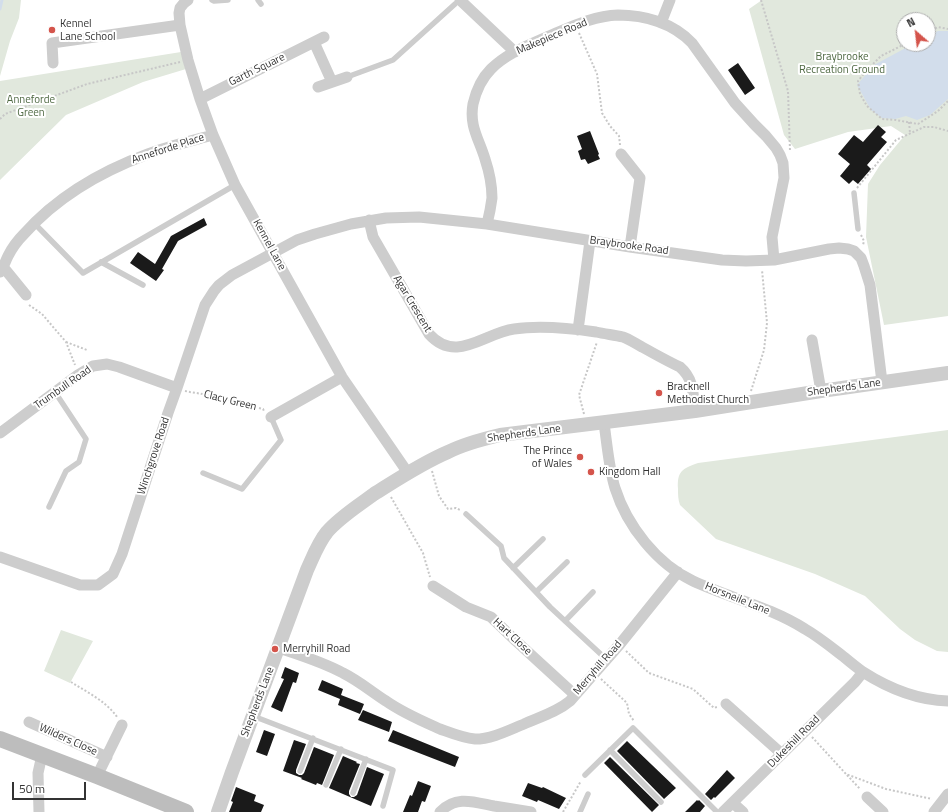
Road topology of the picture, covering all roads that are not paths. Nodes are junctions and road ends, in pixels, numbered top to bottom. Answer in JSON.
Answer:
{"nodes":[{"id":1,"x":188,"y":0,"type":"edge"},
{"id":2,"x":212,"y":0,"type":"edge"},
{"id":3,"x":228,"y":0,"type":"edge"},
{"id":4,"x":670,"y":0,"type":"edge"},
{"id":5,"x":458,"y":1,"type":"edge"},
{"id":6,"x":177,"y":4,"type":"edge"},
{"id":7,"x":661,"y":22,"type":"junction"},
{"id":8,"x":180,"y":25,"type":"junction"},
{"id":9,"x":514,"y":52,"type":"junction"},
{"id":10,"x":53,"y":63,"type":"dead end"},
{"id":11,"x":347,"y":77,"type":"joint"},
{"id":12,"x":332,"y":82,"type":"junction"},
{"id":13,"x":318,"y":87,"type":"dead end"},
{"id":14,"x":200,"y":98,"type":"junction"},
{"id":15,"x":213,"y":135,"type":"junction"},
{"id":16,"x":621,"y":154,"type":"road end"},
{"id":17,"x":235,"y":185,"type":"junction"},
{"id":18,"x":854,"y":193,"type":"road end"},
{"id":19,"x":369,"y":220,"type":"junction"},
{"id":20,"x":34,"y":223,"type":"junction"},
{"id":21,"x":487,"y":224,"type":"junction"},
{"id":22,"x":858,"y":229,"type":"road end"},
{"id":23,"x":590,"y":241,"type":"junction"},
{"id":24,"x":630,"y":247,"type":"junction"},
{"id":25,"x":273,"y":253,"type":"junction"},
{"id":26,"x":774,"y":260,"type":"junction"},
{"id":27,"x":101,"y":262,"type":"junction"},
{"id":28,"x":2,"y":270,"type":"edge"},
{"id":29,"x":143,"y":286,"type":"dead end"},
{"id":30,"x":26,"y":295,"type":"road end"},
{"id":31,"x":578,"y":330,"type":"junction"},
{"id":32,"x":812,"y":340,"type":"dead end"},
{"id":33,"x":948,"y":373,"type":"edge"},
{"id":34,"x":342,"y":377,"type":"junction"},
{"id":35,"x":882,"y":382,"type":"junction"},
{"id":36,"x":178,"y":388,"type":"junction"},
{"id":37,"x":821,"y":391,"type":"junction"},
{"id":38,"x":55,"y":392,"type":"junction"},
{"id":39,"x":695,"y":411,"type":"junction"},
{"id":40,"x":271,"y":417,"type":"joint"},
{"id":41,"x":604,"y":423,"type":"junction"},
{"id":42,"x":0,"y":433,"type":"edge"},
{"id":43,"x":203,"y":473,"type":"dead end"},
{"id":44,"x":408,"y":473,"type":"junction"},
{"id":45,"x":49,"y":507,"type":"dead end"},
{"id":46,"x":466,"y":514,"type":"road end"},
{"id":47,"x":543,"y":539,"type":"dead end"},
{"id":48,"x":0,"y":557,"type":"edge"},
{"id":49,"x":567,"y":562,"type":"dead end"},
{"id":50,"x":513,"y":568,"type":"junction"},
{"id":51,"x":678,"y":572,"type":"junction"},
{"id":52,"x":433,"y":586,"type":"road end"},
{"id":53,"x":536,"y":592,"type":"junction"},
{"id":54,"x":593,"y":592,"type":"dead end"},
{"id":55,"x":565,"y":621,"type":"junction"},
{"id":56,"x":279,"y":648,"type":"junction"},
{"id":57,"x":606,"y":659,"type":"junction"},
{"id":58,"x":863,"y":672,"type":"junction"},
{"id":59,"x":575,"y":695,"type":"junction"},
{"id":60,"x":948,"y":701,"type":"edge"},
{"id":61,"x":726,"y":704,"type":"road end"},
{"id":62,"x":253,"y":716,"type":"junction"},
{"id":63,"x":29,"y":722,"type":"dead end"},
{"id":64,"x":122,"y":725,"type":"road end"},
{"id":65,"x":313,"y":738,"type":"junction"},
{"id":66,"x":0,"y":739,"type":"edge"},
{"id":67,"x":341,"y":749,"type":"junction"},
{"id":68,"x":610,"y":750,"type":"junction"},
{"id":69,"x":782,"y":754,"type":"junction"},
{"id":70,"x":42,"y":755,"type":"junction"},
{"id":71,"x":107,"y":757,"type":"junction"},
{"id":72,"x":366,"y":759,"type":"junction"},
{"id":73,"x":300,"y":771,"type":"dead end"},
{"id":74,"x":585,"y":775,"type":"road end"},
{"id":75,"x":97,"y":776,"type":"junction"},
{"id":76,"x":326,"y":785,"type":"dead end"},
{"id":77,"x":353,"y":793,"type":"dead end"},
{"id":78,"x":588,"y":794,"type":"dead end"},
{"id":79,"x":948,"y":794,"type":"edge"},
{"id":80,"x":867,"y":797,"type":"road end"},
{"id":81,"x":661,"y":802,"type":"dead end"},
{"id":82,"x":732,"y":803,"type":"junction"},
{"id":83,"x":383,"y":806,"type":"dead end"},
{"id":84,"x":39,"y":812,"type":"edge"},
{"id":85,"x":186,"y":812,"type":"edge"},
{"id":86,"x":218,"y":812,"type":"edge"},
{"id":87,"x":440,"y":812,"type":"edge"},
{"id":88,"x":531,"y":812,"type":"edge"},
{"id":89,"x":580,"y":812,"type":"edge"},
{"id":90,"x":717,"y":812,"type":"edge"},
{"id":91,"x":723,"y":812,"type":"edge"},
{"id":92,"x":743,"y":812,"type":"edge"},
{"id":93,"x":883,"y":812,"type":"edge"},
{"id":94,"x":934,"y":812,"type":"edge"}],
"edges":[{"from":1,"to":6,"type":"street","name":"Kennel Lane"},
{"from":2,"to":3,"type":"lane"},
{"from":4,"to":7,"type":"street"},
{"from":5,"to":9,"type":"street"},
{"from":5,"to":11,"type":"lane"},
{"from":6,"to":8,"type":"street","name":"Kennel Lane"},
{"from":7,"to":9,"type":"street","name":"Makepiece Road"},
{"from":7,"to":26,"type":"street","name":"Makepiece Road"},
{"from":8,"to":10,"type":"street"},
{"from":8,"to":14,"type":"street","name":"Kennel Lane"},
{"from":9,"to":21,"type":"street","name":"Makepiece Road"},
{"from":11,"to":12,"type":"street"},
{"from":12,"to":13,"type":"street"},
{"from":12,"to":14,"type":"street","name":"Garth Square"},
{"from":14,"to":15,"type":"street","name":"Kennel Lane"},
{"from":15,"to":17,"type":"street","name":"Kennel Lane"},
{"from":15,"to":20,"type":"street","name":"Anneforde Place"},
{"from":16,"to":24,"type":"street"},
{"from":17,"to":25,"type":"street","name":"Kennel Lane"},
{"from":17,"to":27,"type":"lane"},
{"from":18,"to":22,"type":"lane"},
{"from":19,"to":21,"type":"street","name":"Braybrooke Road"},
{"from":19,"to":25,"type":"street","name":"Braybrooke Road"},
{"from":19,"to":31,"type":"street","name":"Agar Crescent"},
{"from":20,"to":27,"type":"lane"},
{"from":20,"to":28,"type":"street","name":"Anneforde Place"},
{"from":21,"to":23,"type":"street","name":"Braybrooke Road"},
{"from":23,"to":24,"type":"street","name":"Braybrooke Road"},
{"from":23,"to":31,"type":"street"},
{"from":24,"to":26,"type":"street","name":"Braybrooke Road"},
{"from":25,"to":34,"type":"street","name":"Kennel Lane"},
{"from":25,"to":36,"type":"street","name":"Winchgrove Road"},
{"from":26,"to":35,"type":"street","name":"Braybrooke Road"},
{"from":27,"to":29,"type":"lane"},
{"from":28,"to":30,"type":"street"},
{"from":31,"to":39,"type":"street","name":"Agar Crescent"},
{"from":32,"to":37,"type":"street"},
{"from":33,"to":35,"type":"street","name":"Shepherds Lane"},
{"from":34,"to":40,"type":"street","name":"Clacy Green"},
{"from":34,"to":44,"type":"street","name":"Kennel Lane"},
{"from":35,"to":37,"type":"street","name":"Shepherds Lane"},
{"from":36,"to":38,"type":"street","name":"Trumbull Road"},
{"from":36,"to":48,"type":"street","name":"Winchgrove Road"},
{"from":37,"to":39,"type":"street","name":"Shepherds Lane"},
{"from":38,"to":42,"type":"street","name":"Trumbull Road"},
{"from":38,"to":45,"type":"lane"},
{"from":39,"to":41,"type":"street","name":"Shepherds Lane"},
{"from":40,"to":43,"type":"lane"},
{"from":41,"to":44,"type":"street","name":"Shepherds Lane"},
{"from":41,"to":51,"type":"street","name":"Horsneile Lane"},
{"from":44,"to":56,"type":"street","name":"Shepherds Lane"},
{"from":46,"to":50,"type":"lane"},
{"from":47,"to":50,"type":"lane"},
{"from":49,"to":53,"type":"lane"},
{"from":50,"to":53,"type":"lane"},
{"from":51,"to":57,"type":"street","name":"Merryhill Road"},
{"from":51,"to":58,"type":"street","name":"Horsneile Lane"},
{"from":52,"to":59,"type":"street","name":"Hart Close"},
{"from":53,"to":55,"type":"lane"},
{"from":54,"to":55,"type":"lane"},
{"from":55,"to":57,"type":"lane"},
{"from":56,"to":59,"type":"street","name":"Merryhill Road"},
{"from":56,"to":62,"type":"street","name":"Shepherds Lane"},
{"from":57,"to":59,"type":"street","name":"Merryhill Road"},
{"from":58,"to":60,"type":"street","name":"Horsneile Lane"},
{"from":58,"to":69,"type":"street","name":"Dukeshill Road"},
{"from":61,"to":69,"type":"street"},
{"from":62,"to":65,"type":"lane"},
{"from":62,"to":86,"type":"street","name":"Shepherds Lane"},
{"from":63,"to":71,"type":"street","name":"Wilders Close"},
{"from":64,"to":71,"type":"street","name":"Wilders Close"},
{"from":65,"to":67,"type":"lane"},
{"from":65,"to":73,"type":"lane"},
{"from":66,"to":70,"type":"main road"},
{"from":67,"to":72,"type":"lane"},
{"from":67,"to":76,"type":"lane"},
{"from":68,"to":74,"type":"lane"},
{"from":68,"to":81,"type":"lane"},
{"from":68,"to":90,"type":"lane"},
{"from":69,"to":82,"type":"street","name":"Dukeshill Road"},
{"from":70,"to":75,"type":"main road"},
{"from":70,"to":84,"type":"street"},
{"from":71,"to":75,"type":"street","name":"Wilders Close"},
{"from":72,"to":77,"type":"lane"},
{"from":72,"to":83,"type":"lane"},
{"from":75,"to":85,"type":"main road"},
{"from":78,"to":89,"type":"lane"},
{"from":79,"to":94,"type":"street"},
{"from":80,"to":93,"type":"street"},
{"from":82,"to":91,"type":"street","name":"Dukeshill Road"},
{"from":82,"to":92,"type":"street"},
{"from":87,"to":88,"type":"street"}]}
